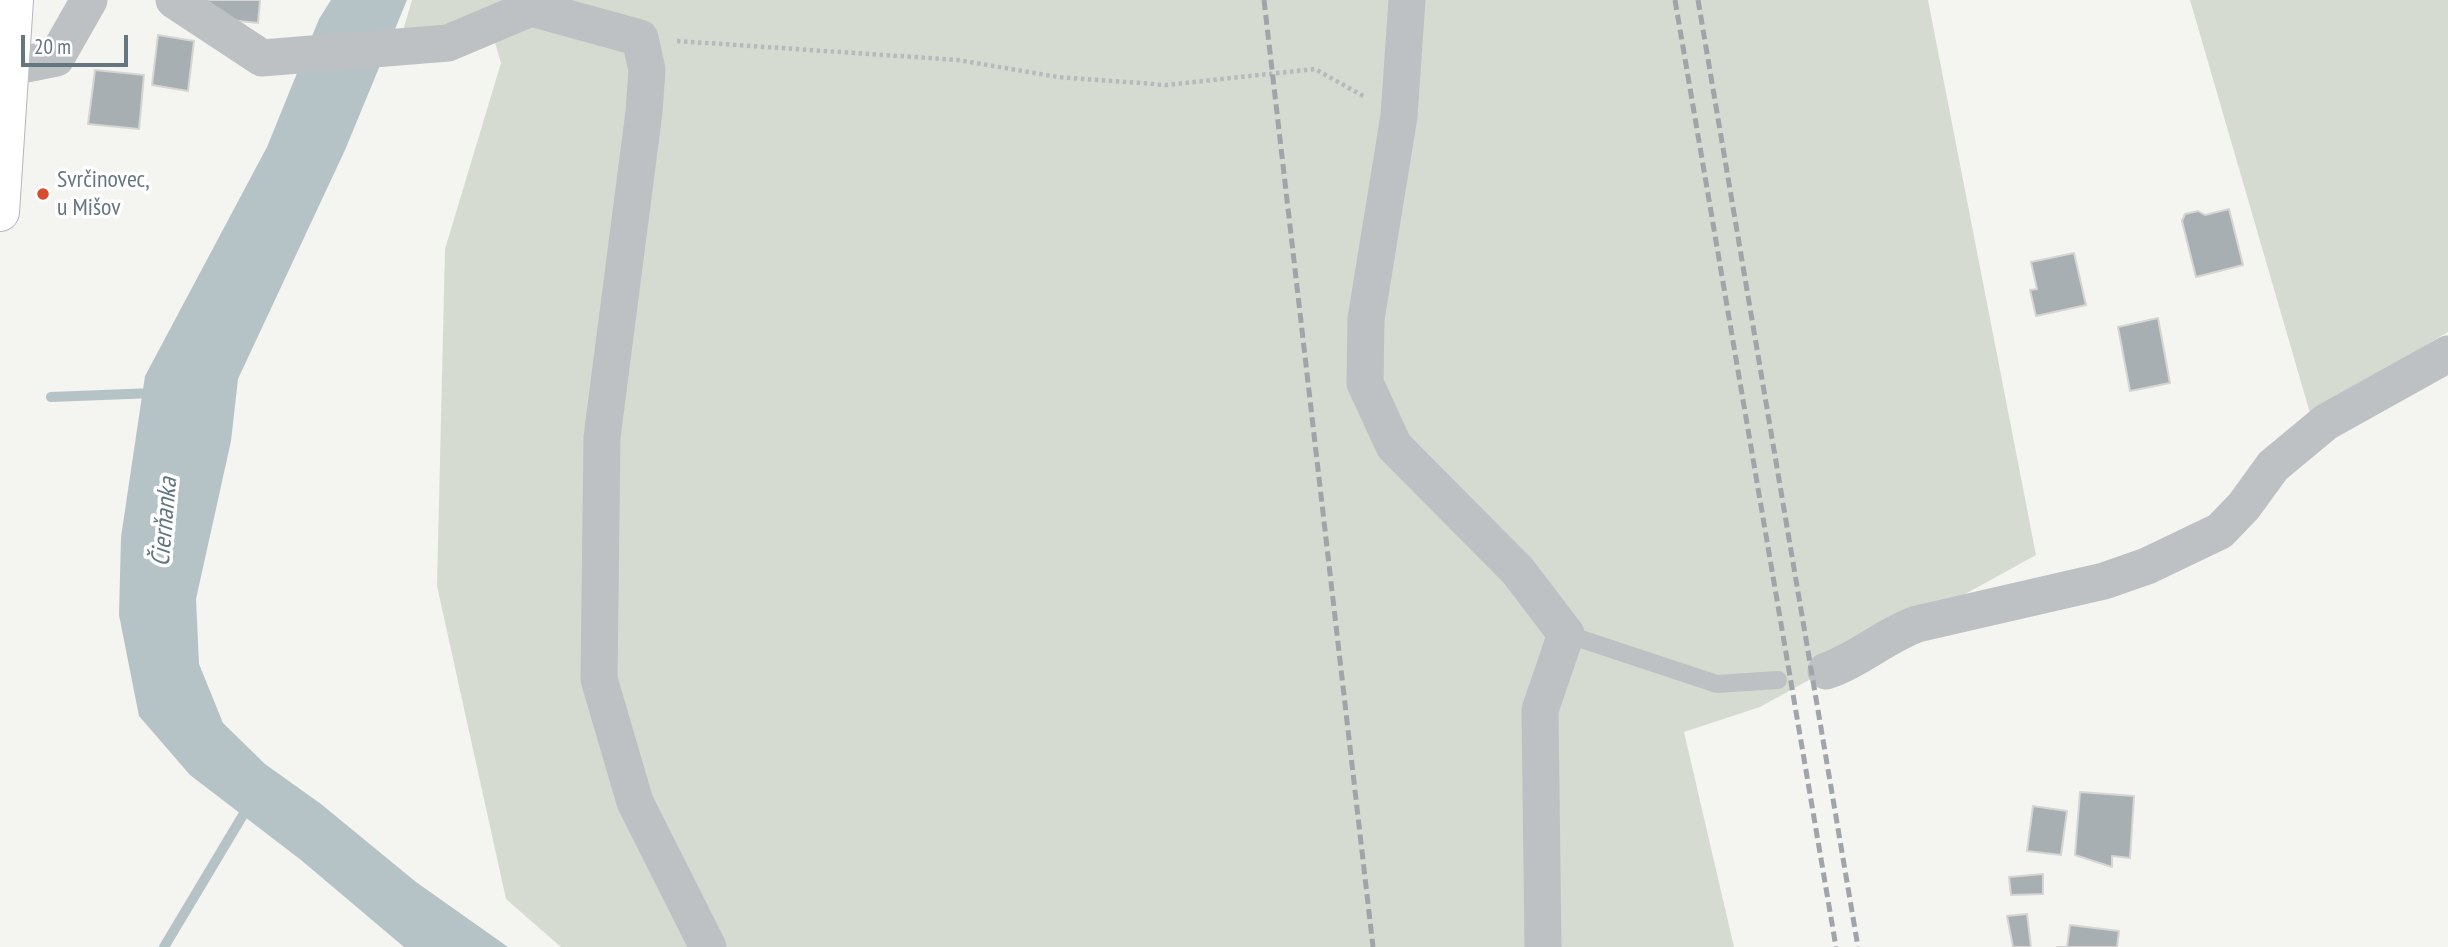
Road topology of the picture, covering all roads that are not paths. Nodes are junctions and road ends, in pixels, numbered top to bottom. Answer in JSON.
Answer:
{"nodes":[{"id":1,"x":89,"y":0,"type":"edge"},
{"id":2,"x":174,"y":0,"type":"edge"},
{"id":3,"x":1407,"y":0,"type":"edge"},
{"id":4,"x":10,"y":8,"type":"edge"},
{"id":5,"x":11,"y":67,"type":"junction"},
{"id":6,"x":0,"y":212,"type":"edge"},
{"id":7,"x":2448,"y":354,"type":"edge"},
{"id":8,"x":1566,"y":634,"type":"junction"},
{"id":9,"x":1826,"y":671,"type":"dead end"},
{"id":10,"x":1778,"y":680,"type":"dead end"},
{"id":11,"x":708,"y":947,"type":"edge"},
{"id":12,"x":1543,"y":947,"type":"edge"}],
"edges":[{"from":1,"to":5,"type":"street"},
{"from":2,"to":11,"type":"street"},
{"from":3,"to":8,"type":"street"},
{"from":4,"to":5,"type":"main road"},
{"from":5,"to":6,"type":"main road"},
{"from":7,"to":9,"type":"street"},
{"from":8,"to":10,"type":"lane"},
{"from":8,"to":12,"type":"street"}]}
